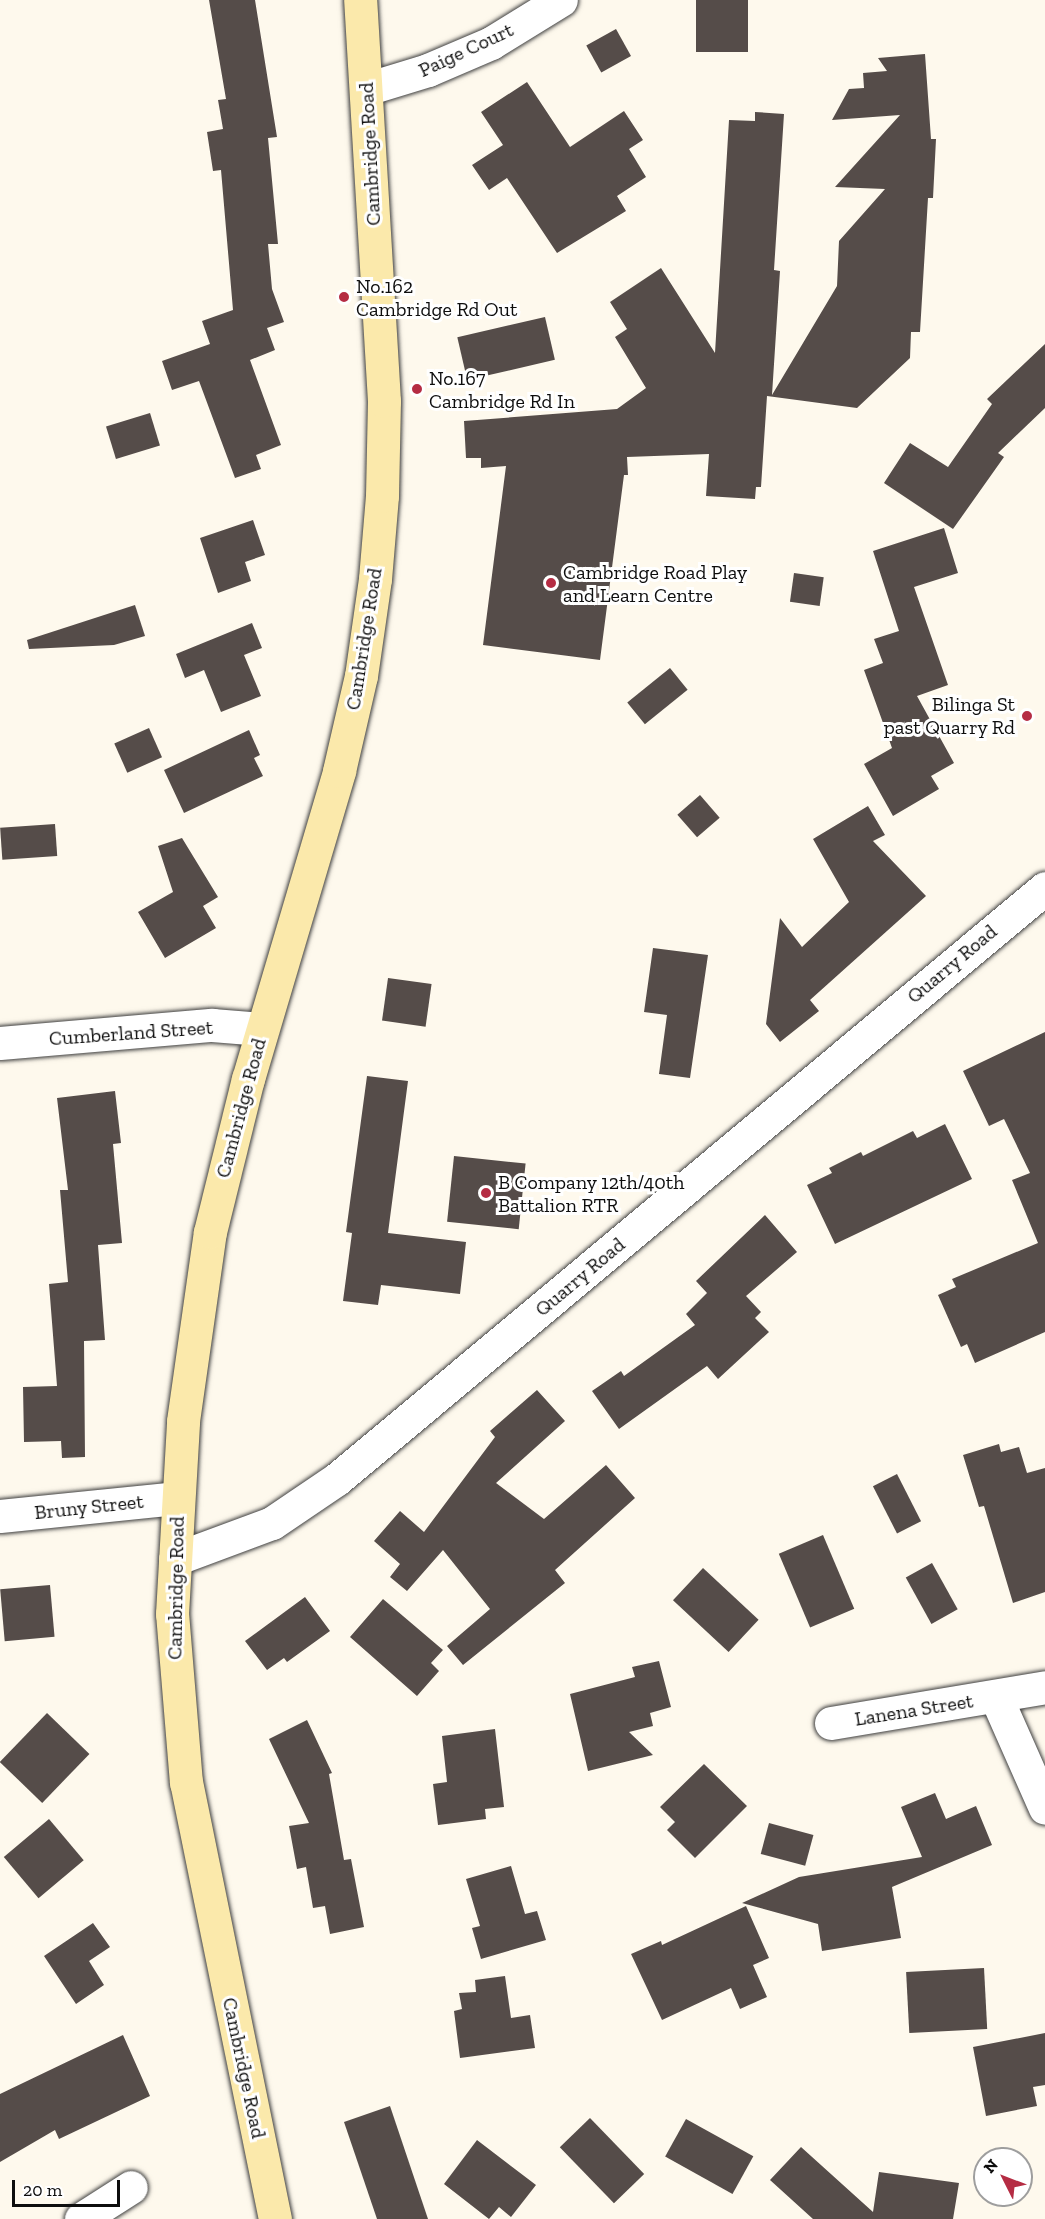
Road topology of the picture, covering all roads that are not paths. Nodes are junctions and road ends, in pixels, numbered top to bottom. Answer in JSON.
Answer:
{"nodes":[{"id":1,"x":360,"y":0,"type":"edge"},
{"id":2,"x":561,"y":0,"type":"edge"},
{"id":3,"x":366,"y":89,"type":"junction"},
{"id":4,"x":1045,"y":888,"type":"edge"},
{"id":5,"x":262,"y":1029,"type":"junction"},
{"id":6,"x":0,"y":1043,"type":"edge"},
{"id":7,"x":178,"y":1498,"type":"junction"},
{"id":8,"x":0,"y":1516,"type":"edge"},
{"id":9,"x":175,"y":1559,"type":"junction"},
{"id":10,"x":1045,"y":1687,"type":"edge"},
{"id":11,"x":996,"y":1697,"type":"junction"},
{"id":12,"x":831,"y":1722,"type":"dead end"},
{"id":13,"x":1045,"y":1808,"type":"edge"},
{"id":14,"x":131,"y":2187,"type":"dead end"},
{"id":15,"x":81,"y":2219,"type":"edge"},
{"id":16,"x":275,"y":2219,"type":"edge"}],
"edges":[{"from":1,"to":3,"type":"main road","name":"Cambridge Road"},
{"from":2,"to":3,"type":"street","name":"Paige Court"},
{"from":3,"to":5,"type":"main road","name":"Cambridge Road"},
{"from":4,"to":9,"type":"street","name":"Quarry Road"},
{"from":5,"to":6,"type":"street","name":"Cumberland Street"},
{"from":5,"to":7,"type":"main road","name":"Cambridge Road"},
{"from":7,"to":8,"type":"street","name":"Bruny Street"},
{"from":7,"to":9,"type":"main road","name":"Cambridge Road"},
{"from":9,"to":16,"type":"main road","name":"Cambridge Road"},
{"from":10,"to":11,"type":"street","name":"Lanena Street"},
{"from":11,"to":12,"type":"street","name":"Lanena Street"},
{"from":11,"to":13,"type":"street","name":"Lanena Street"},
{"from":14,"to":15,"type":"street"}]}
